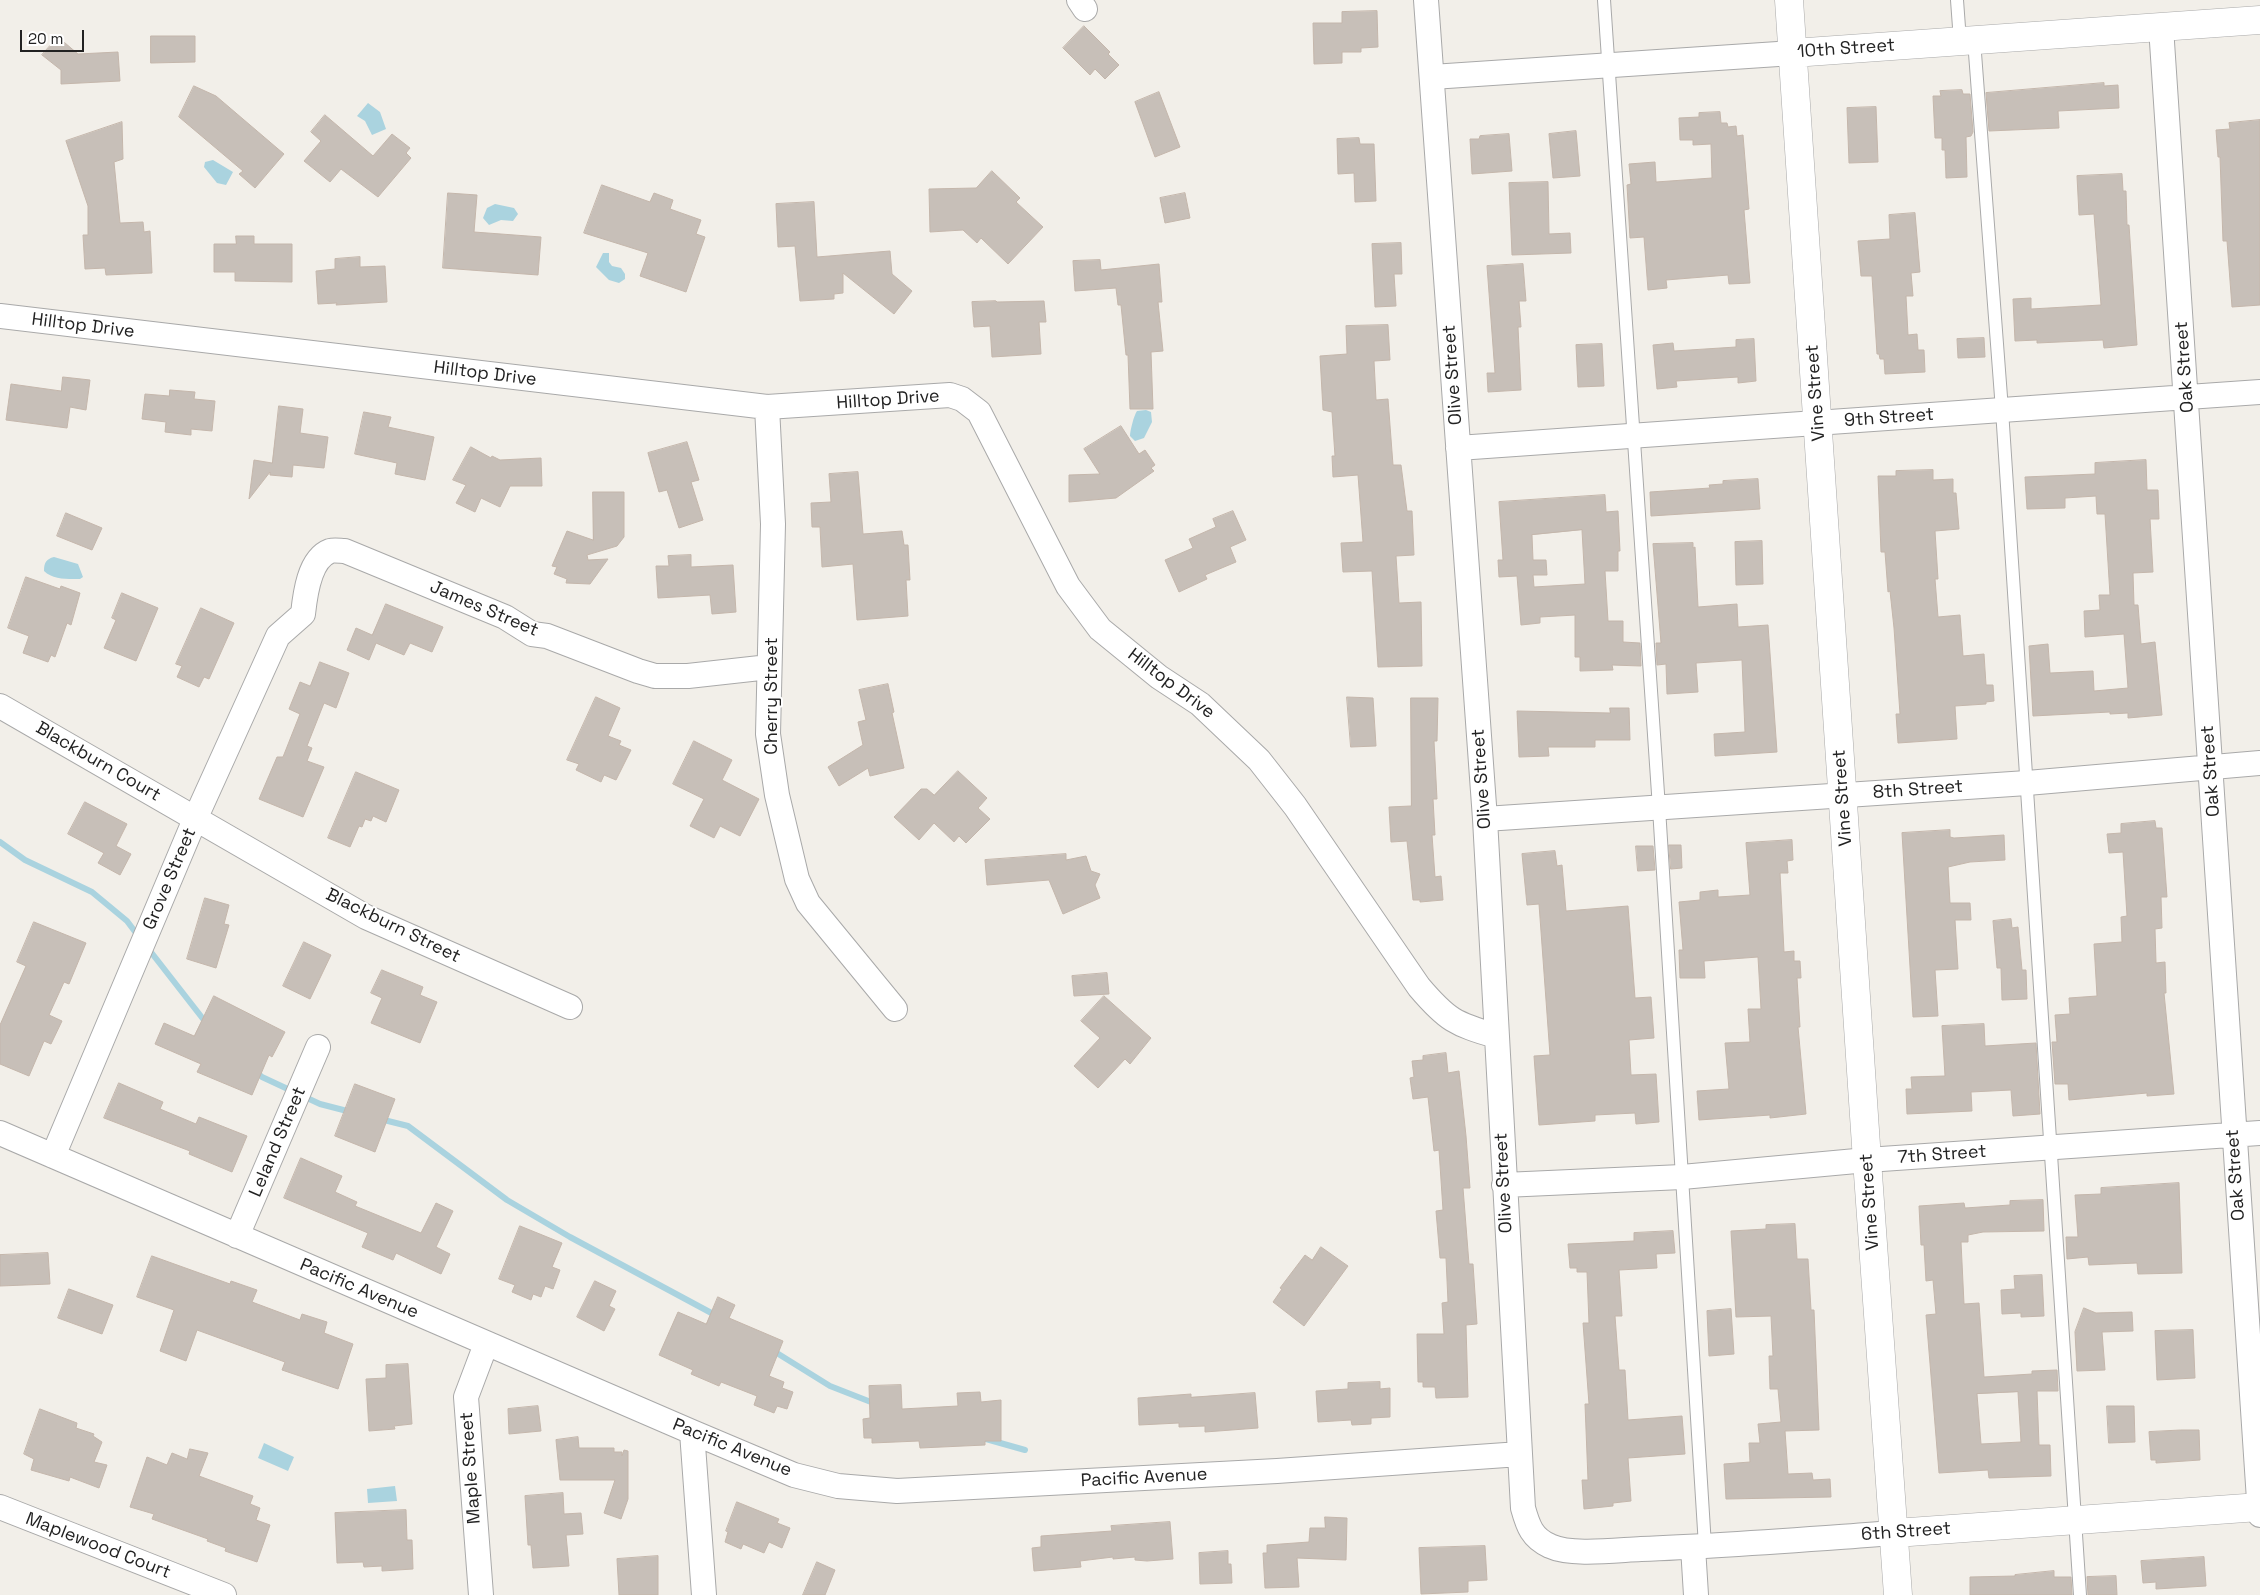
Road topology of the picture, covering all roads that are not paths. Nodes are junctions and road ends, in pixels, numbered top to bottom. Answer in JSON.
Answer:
{"nodes":[{"id":1,"x":1426,"y":0,"type":"edge"},
{"id":2,"x":1604,"y":0,"type":"edge"},
{"id":3,"x":1789,"y":0,"type":"edge"},
{"id":4,"x":1957,"y":0,"type":"edge"},
{"id":5,"x":2260,"y":20,"type":"edge"},
{"id":6,"x":2161,"y":27,"type":"junction"},
{"id":7,"x":1967,"y":41,"type":"junction"},
{"id":8,"x":1793,"y":53,"type":"junction"},
{"id":9,"x":1608,"y":65,"type":"junction"},
{"id":10,"x":1432,"y":78,"type":"junction"},
{"id":11,"x":0,"y":316,"type":"edge"},
{"id":12,"x":2260,"y":392,"type":"edge"},
{"id":13,"x":2187,"y":397,"type":"junction"},
{"id":14,"x":767,"y":408,"type":"junction"},
{"id":15,"x":2002,"y":410,"type":"junction"},
{"id":16,"x":1818,"y":423,"type":"junction"},
{"id":17,"x":1633,"y":435,"type":"junction"},
{"id":18,"x":1458,"y":448,"type":"junction"},
{"id":19,"x":304,"y":614,"type":"joint"},
{"id":20,"x":769,"y":667,"type":"junction"},
{"id":21,"x":0,"y":706,"type":"edge"},
{"id":22,"x":2260,"y":763,"type":"edge"},
{"id":23,"x":2210,"y":767,"type":"junction"},
{"id":24,"x":2027,"y":783,"type":"junction"},
{"id":25,"x":1843,"y":795,"type":"junction"},
{"id":26,"x":1659,"y":808,"type":"junction"},
{"id":27,"x":196,"y":818,"type":"junction"},
{"id":28,"x":1485,"y":818,"type":"junction"},
{"id":29,"x":570,"y":1007,"type":"dead end"},
{"id":30,"x":895,"y":1009,"type":"dead end"},
{"id":31,"x":1496,"y":1036,"type":"junction"},
{"id":32,"x":318,"y":1047,"type":"dead end"},
{"id":33,"x":0,"y":1133,"type":"edge"},
{"id":34,"x":2260,"y":1133,"type":"edge"},
{"id":35,"x":2233,"y":1135,"type":"junction"},
{"id":36,"x":2052,"y":1148,"type":"junction"},
{"id":37,"x":53,"y":1156,"type":"junction"},
{"id":38,"x":1867,"y":1160,"type":"junction"},
{"id":39,"x":1682,"y":1177,"type":"junction"},
{"id":40,"x":1504,"y":1185,"type":"junction"},
{"id":41,"x":237,"y":1236,"type":"junction"},
{"id":42,"x":486,"y":1344,"type":"junction"},
{"id":43,"x":692,"y":1432,"type":"junction"},
{"id":44,"x":1520,"y":1454,"type":"junction"},
{"id":45,"x":0,"y":1507,"type":"edge"},
{"id":46,"x":2260,"y":1507,"type":"edge"},
{"id":47,"x":2260,"y":1515,"type":"edge"},
{"id":48,"x":2075,"y":1520,"type":"junction"},
{"id":49,"x":1894,"y":1533,"type":"junction"},
{"id":50,"x":1551,"y":1547,"type":"joint"},
{"id":51,"x":1699,"y":1547,"type":"junction"},
{"id":52,"x":224,"y":1595,"type":"edge"},
{"id":53,"x":481,"y":1595,"type":"edge"},
{"id":54,"x":704,"y":1595,"type":"edge"},
{"id":55,"x":1696,"y":1595,"type":"edge"},
{"id":56,"x":1898,"y":1595,"type":"edge"},
{"id":57,"x":2080,"y":1595,"type":"edge"}],
"edges":[{"from":1,"to":10,"type":"street","name":"Olive Street"},
{"from":2,"to":9,"type":"lane"},
{"from":3,"to":8,"type":"street","name":"Vine Street"},
{"from":4,"to":7,"type":"lane"},
{"from":5,"to":6,"type":"street","name":"10th Street"},
{"from":6,"to":7,"type":"street","name":"10th Street"},
{"from":6,"to":13,"type":"street","name":"Oak Street"},
{"from":7,"to":8,"type":"street","name":"10th Street"},
{"from":7,"to":15,"type":"lane"},
{"from":8,"to":9,"type":"street","name":"10th Street"},
{"from":8,"to":16,"type":"street","name":"Vine Street"},
{"from":9,"to":10,"type":"street","name":"10th Street"},
{"from":9,"to":17,"type":"lane"},
{"from":10,"to":18,"type":"street","name":"Olive Street"},
{"from":11,"to":14,"type":"street","name":"Hilltop Drive"},
{"from":12,"to":13,"type":"street","name":"9th Street"},
{"from":13,"to":15,"type":"street","name":"9th Street"},
{"from":13,"to":23,"type":"street","name":"Oak Street"},
{"from":14,"to":20,"type":"street","name":"Cherry Street"},
{"from":14,"to":31,"type":"street","name":"Hilltop Drive"},
{"from":15,"to":16,"type":"street","name":"9th Street"},
{"from":15,"to":24,"type":"lane"},
{"from":16,"to":17,"type":"street","name":"9th Street"},
{"from":16,"to":25,"type":"street","name":"Vine Street"},
{"from":17,"to":18,"type":"street","name":"9th Street"},
{"from":17,"to":26,"type":"lane"},
{"from":18,"to":28,"type":"street","name":"Olive Street"},
{"from":19,"to":20,"type":"street","name":"James Street"},
{"from":19,"to":27,"type":"street","name":"Grove Street"},
{"from":20,"to":30,"type":"street","name":"Cherry Street"},
{"from":21,"to":27,"type":"street","name":"Blackburn Court"},
{"from":22,"to":23,"type":"street","name":"8th Street"},
{"from":23,"to":24,"type":"street","name":"8th Street"},
{"from":23,"to":35,"type":"street","name":"Oak Street"},
{"from":24,"to":25,"type":"street","name":"8th Street"},
{"from":24,"to":36,"type":"lane"},
{"from":25,"to":26,"type":"street","name":"8th Street"},
{"from":25,"to":38,"type":"street","name":"Vine Street"},
{"from":26,"to":28,"type":"street","name":"8th Street"},
{"from":26,"to":39,"type":"lane"},
{"from":27,"to":29,"type":"street","name":"Blackburn Street"},
{"from":27,"to":37,"type":"street","name":"Grove Street"},
{"from":28,"to":31,"type":"street","name":"Olive Street"},
{"from":31,"to":40,"type":"street","name":"Olive Street"},
{"from":32,"to":41,"type":"street","name":"Leland Street"},
{"from":33,"to":37,"type":"street","name":"Pacific Avenue"},
{"from":34,"to":35,"type":"street","name":"7th Street"},
{"from":35,"to":36,"type":"street","name":"7th Street"},
{"from":35,"to":46,"type":"street","name":"Oak Street"},
{"from":36,"to":38,"type":"street","name":"7th Street"},
{"from":36,"to":48,"type":"lane"},
{"from":37,"to":41,"type":"street","name":"Pacific Avenue"},
{"from":38,"to":39,"type":"street","name":"7th Street"},
{"from":38,"to":49,"type":"street","name":"Vine Street"},
{"from":39,"to":40,"type":"street","name":"7th Street"},
{"from":39,"to":51,"type":"lane"},
{"from":40,"to":44,"type":"street","name":"Olive Street"},
{"from":41,"to":42,"type":"street","name":"Pacific Avenue"},
{"from":42,"to":43,"type":"street","name":"Pacific Avenue"},
{"from":42,"to":53,"type":"street","name":"Maple Street"},
{"from":43,"to":44,"type":"street","name":"Pacific Avenue"},
{"from":43,"to":54,"type":"street"},
{"from":44,"to":50,"type":"street","name":"Olive Street"},
{"from":45,"to":52,"type":"street","name":"Maplewood Court"},
{"from":46,"to":47,"type":"street","name":"Oak Street"},
{"from":46,"to":48,"type":"street","name":"6th Street"},
{"from":48,"to":49,"type":"street","name":"6th Street"},
{"from":48,"to":57,"type":"lane"},
{"from":49,"to":51,"type":"street","name":"6th Street"},
{"from":49,"to":56,"type":"street","name":"Vine Street"},
{"from":50,"to":51,"type":"street","name":"6th Street"},
{"from":51,"to":55,"type":"street"}]}
